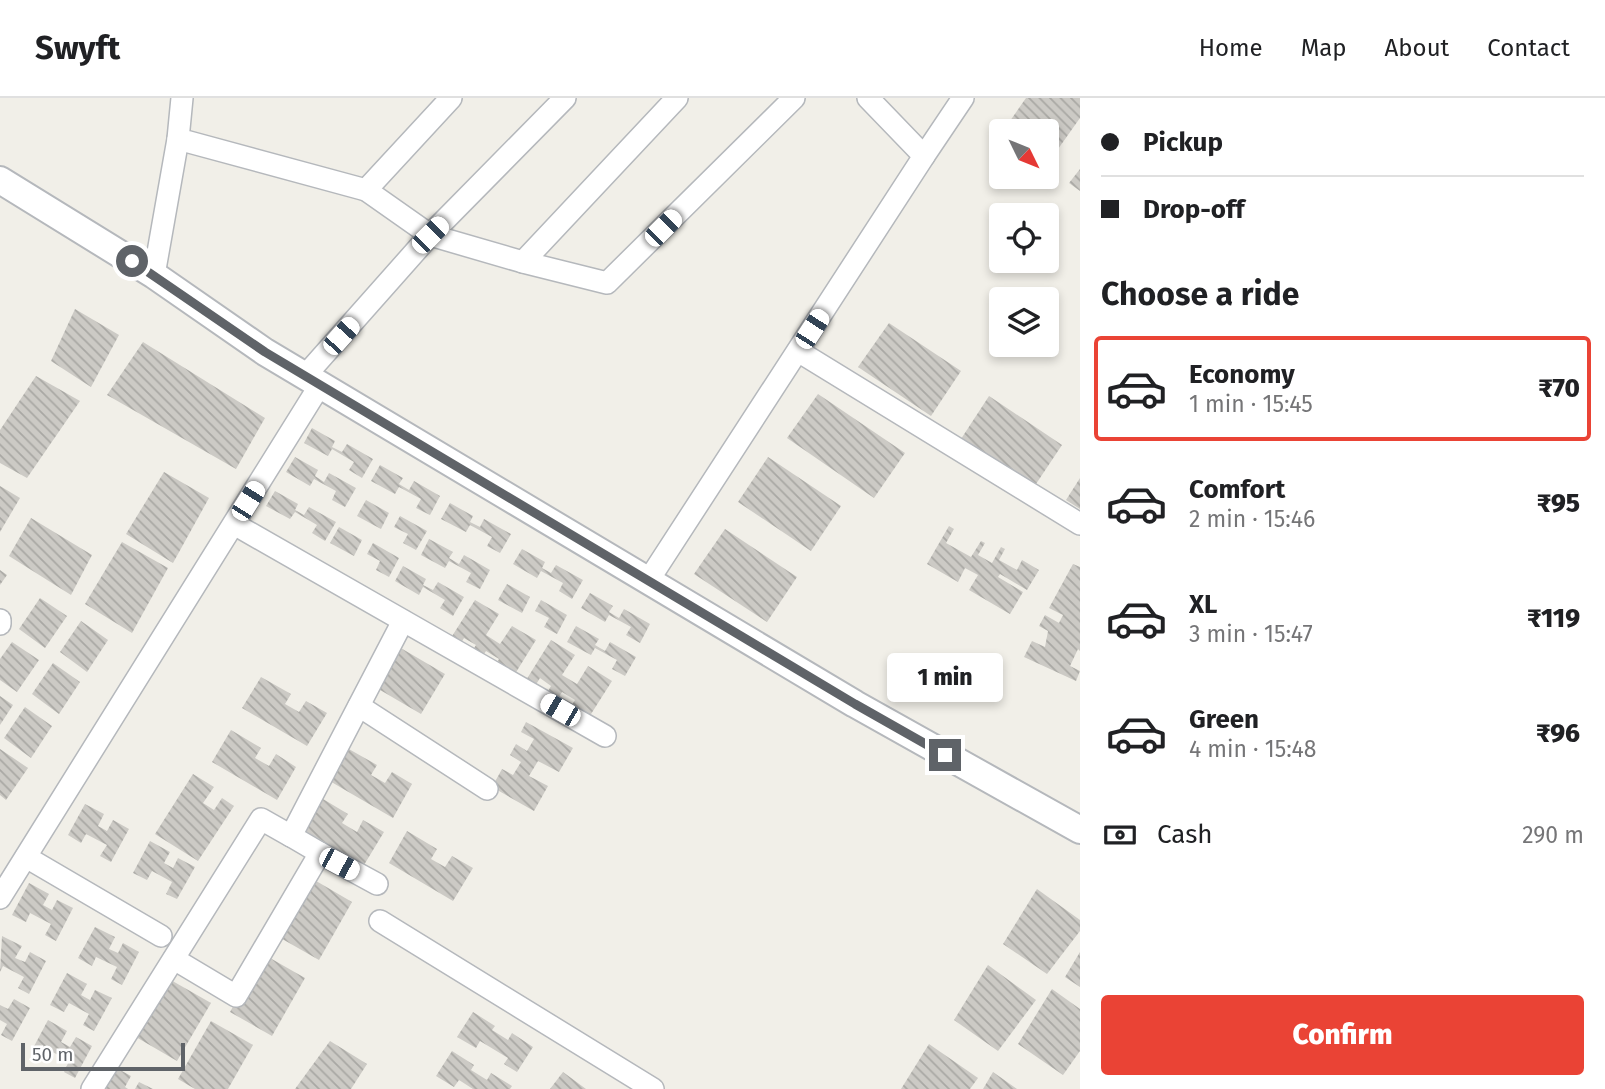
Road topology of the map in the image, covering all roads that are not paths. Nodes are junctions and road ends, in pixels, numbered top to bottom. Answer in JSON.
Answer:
{"nodes":[{"id":1,"x":182,"y":98,"type":"edge"},
{"id":2,"x":452,"y":98,"type":"edge"},
{"id":3,"x":565,"y":98,"type":"edge"},
{"id":4,"x":677,"y":98,"type":"edge"},
{"id":5,"x":794,"y":98,"type":"edge"},
{"id":6,"x":867,"y":98,"type":"edge"},
{"id":7,"x":963,"y":98,"type":"edge"},
{"id":8,"x":178,"y":139,"type":"junction"},
{"id":9,"x":924,"y":156,"type":"junction"},
{"id":10,"x":0,"y":180,"type":"edge"},
{"id":11,"x":366,"y":190,"type":"junction"},
{"id":12,"x":430,"y":235,"type":"junction"},
{"id":13,"x":523,"y":262,"type":"junction"},
{"id":14,"x":154,"y":275,"type":"junction"},
{"id":15,"x":798,"y":351,"type":"junction"},
{"id":16,"x":313,"y":381,"type":"junction"},
{"id":17,"x":234,"y":524,"type":"junction"},
{"id":18,"x":1080,"y":524,"type":"edge"},
{"id":19,"x":649,"y":581,"type":"junction"},
{"id":20,"x":403,"y":621,"type":"junction"},
{"id":21,"x":359,"y":706,"type":"junction"},
{"id":22,"x":605,"y":736,"type":"dead end"},
{"id":23,"x":487,"y":789,"type":"dead end"},
{"id":24,"x":1080,"y":830,"type":"edge"},
{"id":25,"x":291,"y":836,"type":"junction"},
{"id":26,"x":320,"y":853,"type":"junction"},
{"id":27,"x":26,"y":857,"type":"junction"},
{"id":28,"x":377,"y":884,"type":"dead end"},
{"id":29,"x":0,"y":898,"type":"edge"},
{"id":30,"x":380,"y":921,"type":"dead end"},
{"id":31,"x":161,"y":936,"type":"dead end"},
{"id":32,"x":174,"y":959,"type":"junction"},
{"id":33,"x":92,"y":1089,"type":"edge"},
{"id":34,"x":653,"y":1089,"type":"edge"}],
"edges":[{"from":1,"to":8,"type":"street"},
{"from":2,"to":11,"type":"street"},
{"from":3,"to":12,"type":"street"},
{"from":4,"to":13,"type":"street"},
{"from":5,"to":13,"type":"street"},
{"from":6,"to":9,"type":"street"},
{"from":7,"to":9,"type":"street"},
{"from":8,"to":11,"type":"street"},
{"from":8,"to":14,"type":"street"},
{"from":9,"to":15,"type":"street"},
{"from":10,"to":14,"type":"street"},
{"from":11,"to":12,"type":"street"},
{"from":12,"to":13,"type":"street"},
{"from":12,"to":16,"type":"street"},
{"from":14,"to":16,"type":"street"},
{"from":15,"to":18,"type":"street"},
{"from":15,"to":19,"type":"street"},
{"from":16,"to":17,"type":"street"},
{"from":16,"to":19,"type":"street"},
{"from":17,"to":20,"type":"street"},
{"from":17,"to":27,"type":"street"},
{"from":19,"to":24,"type":"street"},
{"from":20,"to":21,"type":"street"},
{"from":20,"to":22,"type":"street"},
{"from":21,"to":23,"type":"street"},
{"from":21,"to":25,"type":"street"},
{"from":25,"to":26,"type":"street"},
{"from":25,"to":32,"type":"street"},
{"from":26,"to":28,"type":"street"},
{"from":26,"to":32,"type":"street"},
{"from":27,"to":29,"type":"street"},
{"from":27,"to":31,"type":"street"},
{"from":30,"to":34,"type":"street"},
{"from":32,"to":33,"type":"street"}]}
